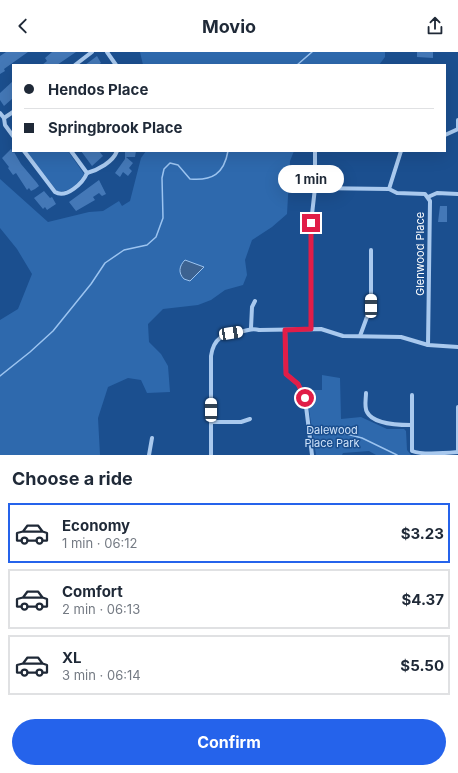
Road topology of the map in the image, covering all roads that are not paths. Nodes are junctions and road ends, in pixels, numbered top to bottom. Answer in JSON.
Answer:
{"nodes":[{"id":1,"x":92,"y":52,"type":"edge"},
{"id":2,"x":108,"y":52,"type":"edge"},
{"id":3,"x":76,"y":64,"type":"edge"},
{"id":4,"x":115,"y":64,"type":"edge"},
{"id":5,"x":0,"y":113,"type":"edge"},
{"id":6,"x":12,"y":113,"type":"edge"},
{"id":7,"x":4,"y":118,"type":"junction"},
{"id":8,"x":458,"y":120,"type":"edge"},
{"id":9,"x":458,"y":129,"type":"edge"},
{"id":10,"x":12,"y":135,"type":"edge"},
{"id":11,"x":446,"y":135,"type":"edge"},
{"id":12,"x":25,"y":152,"type":"edge"},
{"id":13,"x":72,"y":152,"type":"edge"},
{"id":14,"x":116,"y":152,"type":"edge"},
{"id":15,"x":315,"y":152,"type":"edge"},
{"id":16,"x":401,"y":152,"type":"edge"},
{"id":17,"x":88,"y":173,"type":"junction"},
{"id":18,"x":315,"y":188,"type":"junction"},
{"id":19,"x":389,"y":189,"type":"junction"},
{"id":20,"x":458,"y":194,"type":"edge"},
{"id":21,"x":428,"y":197,"type":"junction"},
{"id":22,"x":371,"y":250,"type":"dead end"},
{"id":23,"x":255,"y":301,"type":"dead end"},
{"id":24,"x":251,"y":328,"type":"junction"},
{"id":25,"x":311,"y":329,"type":"junction"},
{"id":26,"x":285,"y":330,"type":"junction"},
{"id":27,"x":360,"y":336,"type":"junction"},
{"id":28,"x":428,"y":345,"type":"junction"},
{"id":29,"x":458,"y":347,"type":"edge"},
{"id":30,"x":366,"y":393,"type":"dead end"},
{"id":31,"x":412,"y":395,"type":"dead end"},
{"id":32,"x":458,"y":407,"type":"edge"},
{"id":33,"x":250,"y":419,"type":"dead end"},
{"id":34,"x":211,"y":422,"type":"junction"},
{"id":35,"x":411,"y":425,"type":"junction"},
{"id":36,"x":152,"y":438,"type":"dead end"},
{"id":37,"x":458,"y":452,"type":"edge"},
{"id":38,"x":149,"y":455,"type":"edge"},
{"id":39,"x":212,"y":455,"type":"edge"},
{"id":40,"x":312,"y":455,"type":"edge"}],
"edges":[{"from":1,"to":3,"type":"street"},
{"from":2,"to":4,"type":"street"},
{"from":5,"to":7,"type":"street"},
{"from":6,"to":7,"type":"street"},
{"from":7,"to":10,"type":"street"},
{"from":8,"to":9,"type":"street"},
{"from":9,"to":11,"type":"street"},
{"from":12,"to":17,"type":"street"},
{"from":13,"to":17,"type":"street"},
{"from":14,"to":17,"type":"street"},
{"from":15,"to":18,"type":"street"},
{"from":16,"to":19,"type":"street"},
{"from":18,"to":19,"type":"street","name":"Glenwood Place"},
{"from":18,"to":25,"type":"street"},
{"from":19,"to":21,"type":"street","name":"Glenwood Place"},
{"from":20,"to":21,"type":"street"},
{"from":21,"to":28,"type":"street","name":"Glenwood Place"},
{"from":22,"to":27,"type":"street"},
{"from":23,"to":24,"type":"street"},
{"from":24,"to":26,"type":"street"},
{"from":24,"to":34,"type":"street"},
{"from":25,"to":26,"type":"street"},
{"from":25,"to":27,"type":"street"},
{"from":26,"to":40,"type":"street"},
{"from":27,"to":28,"type":"street"},
{"from":28,"to":29,"type":"street"},
{"from":30,"to":35,"type":"street"},
{"from":31,"to":35,"type":"street"},
{"from":32,"to":37,"type":"street"},
{"from":33,"to":34,"type":"street"},
{"from":34,"to":39,"type":"street"},
{"from":35,"to":37,"type":"street"},
{"from":36,"to":38,"type":"street"}]}
